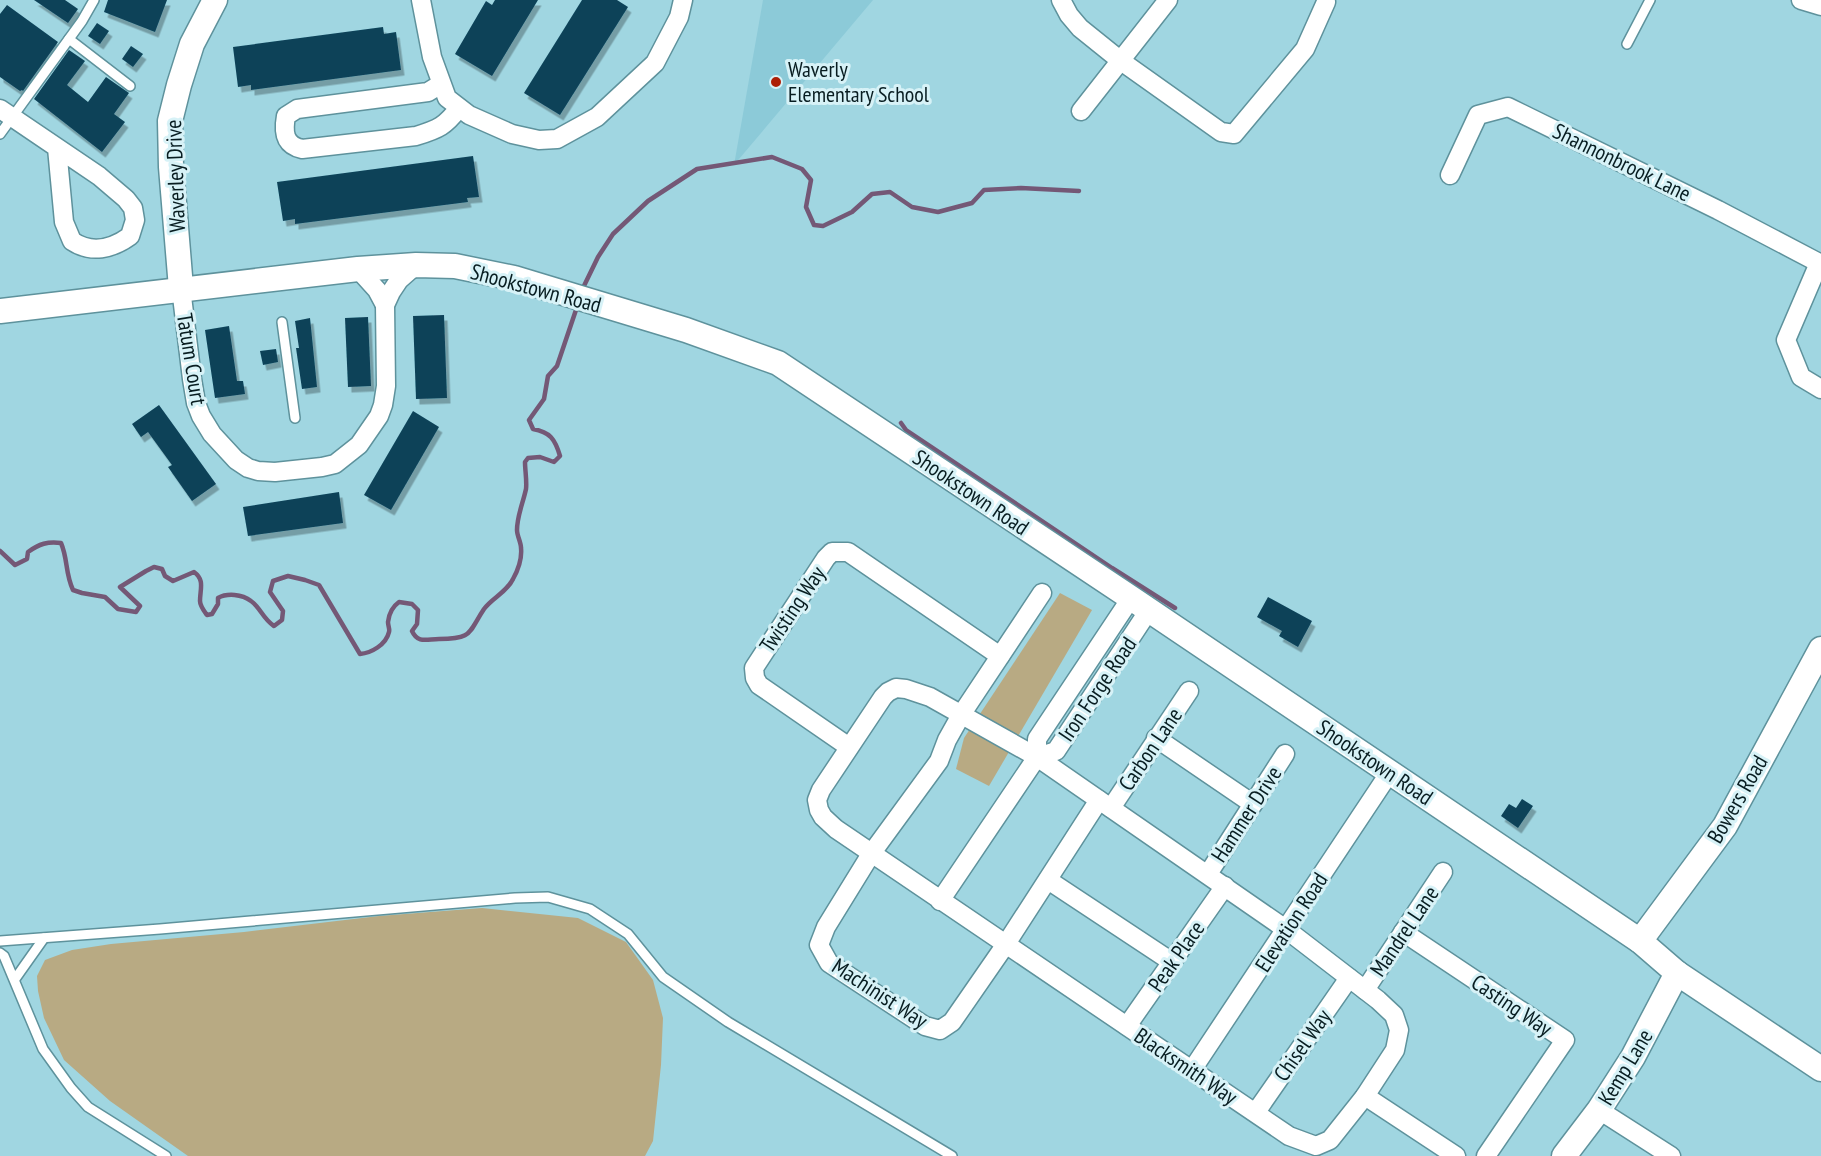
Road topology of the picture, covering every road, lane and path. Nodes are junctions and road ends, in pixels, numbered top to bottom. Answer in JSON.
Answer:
{"nodes":[{"id":1,"x":94,"y":0,"type":"edge"},
{"id":2,"x":215,"y":0,"type":"edge"},
{"id":3,"x":421,"y":0,"type":"edge"},
{"id":4,"x":683,"y":0,"type":"edge"},
{"id":5,"x":1061,"y":0,"type":"edge"},
{"id":6,"x":1168,"y":0,"type":"edge"},
{"id":7,"x":1650,"y":0,"type":"edge"},
{"id":8,"x":1801,"y":0,"type":"edge"},
{"id":9,"x":1326,"y":2,"type":"dead end"},
{"id":10,"x":1821,"y":6,"type":"edge"},
{"id":11,"x":69,"y":39,"type":"junction"},
{"id":12,"x":1627,"y":44,"type":"dead end"},
{"id":13,"x":1121,"y":61,"type":"junction"},
{"id":14,"x":441,"y":84,"type":"junction"},
{"id":15,"x":130,"y":86,"type":"dead end"},
{"id":16,"x":459,"y":108,"type":"junction"},
{"id":17,"x":1081,"y":111,"type":"dead end"},
{"id":18,"x":6,"y":113,"type":"edge"},
{"id":19,"x":0,"y":134,"type":"edge"},
{"id":20,"x":57,"y":148,"type":"junction"},
{"id":21,"x":1450,"y":176,"type":"dead end"},
{"id":22,"x":1820,"y":263,"type":"edge"},
{"id":23,"x":416,"y":265,"type":"junction"},
{"id":24,"x":358,"y":269,"type":"junction"},
{"id":25,"x":181,"y":288,"type":"junction"},
{"id":26,"x":385,"y":305,"type":"junction"},
{"id":27,"x":0,"y":311,"type":"edge"},
{"id":28,"x":282,"y":322,"type":"dead end"},
{"id":29,"x":1821,"y":389,"type":"edge"},
{"id":30,"x":295,"y":418,"type":"dead end"},
{"id":31,"x":1042,"y":593,"type":"dead end"},
{"id":32,"x":1140,"y":604,"type":"junction"},
{"id":33,"x":1821,"y":649,"type":"edge"},
{"id":34,"x":1000,"y":656,"type":"junction"},
{"id":35,"x":1189,"y":691,"type":"dead end"},
{"id":36,"x":961,"y":715,"type":"junction"},
{"id":37,"x":1156,"y":738,"type":"junction"},
{"id":38,"x":849,"y":747,"type":"junction"},
{"id":39,"x":1285,"y":754,"type":"dead end"},
{"id":40,"x":1037,"y":757,"type":"junction"},
{"id":41,"x":1390,"y":772,"type":"junction"},
{"id":42,"x":1105,"y":804,"type":"junction"},
{"id":43,"x":1253,"y":804,"type":"junction"},
{"id":44,"x":871,"y":854,"type":"junction"},
{"id":45,"x":1443,"y":872,"type":"dead end"},
{"id":46,"x":1208,"y":874,"type":"junction"},
{"id":47,"x":1048,"y":880,"type":"junction"},
{"id":48,"x":1225,"y":886,"type":"junction"},
{"id":49,"x":940,"y":901,"type":"junction"},
{"id":50,"x":1287,"y":930,"type":"junction"},
{"id":51,"x":1403,"y":932,"type":"junction"},
{"id":52,"x":44,"y":938,"type":"junction"},
{"id":53,"x":0,"y":940,"type":"edge"},
{"id":54,"x":1640,"y":941,"type":"junction"},
{"id":55,"x":1006,"y":944,"type":"junction"},
{"id":56,"x":0,"y":953,"type":"edge"},
{"id":57,"x":1172,"y":962,"type":"junction"},
{"id":58,"x":1677,"y":972,"type":"junction"},
{"id":59,"x":1349,"y":978,"type":"junction"},
{"id":60,"x":15,"y":980,"type":"junction"},
{"id":61,"x":1365,"y":990,"type":"junction"},
{"id":62,"x":1127,"y":1026,"type":"junction"},
{"id":63,"x":1821,"y":1069,"type":"edge"},
{"id":64,"x":1192,"y":1070,"type":"junction"},
{"id":65,"x":1365,"y":1096,"type":"junction"},
{"id":66,"x":1599,"y":1110,"type":"junction"},
{"id":67,"x":1256,"y":1112,"type":"junction"},
{"id":68,"x":166,"y":1156,"type":"edge"},
{"id":69,"x":952,"y":1156,"type":"edge"},
{"id":70,"x":1456,"y":1156,"type":"edge"},
{"id":71,"x":1486,"y":1156,"type":"edge"},
{"id":72,"x":1564,"y":1156,"type":"edge"},
{"id":73,"x":1671,"y":1156,"type":"edge"}],
"edges":[{"from":1,"to":11,"type":"lane"},
{"from":2,"to":25,"type":"street","name":"Waverley Drive"},
{"from":3,"to":14,"type":"street"},
{"from":4,"to":16,"type":"street"},
{"from":5,"to":13,"type":"street"},
{"from":6,"to":13,"type":"street"},
{"from":7,"to":12,"type":"lane"},
{"from":8,"to":10,"type":"street"},
{"from":9,"to":13,"type":"street"},
{"from":11,"to":15,"type":"lane"},
{"from":11,"to":18,"type":"lane"},
{"from":13,"to":17,"type":"street"},
{"from":14,"to":16,"type":"street"},
{"from":14,"to":16,"type":"street"},
{"from":18,"to":19,"type":"lane"},
{"from":18,"to":20,"type":"street"},
{"from":20,"to":20,"type":"street"},
{"from":21,"to":22,"type":"street","name":"Shannonbrook Lane"},
{"from":22,"to":29,"type":"street"},
{"from":23,"to":24,"type":"street","name":"Shookstown Road"},
{"from":23,"to":26,"type":"street"},
{"from":23,"to":32,"type":"street","name":"Shookstown Road"},
{"from":24,"to":25,"type":"street","name":"Shookstown Road"},
{"from":24,"to":26,"type":"street"},
{"from":25,"to":26,"type":"street","name":"Tatum Court"},
{"from":25,"to":27,"type":"street","name":"Shookstown Road"},
{"from":28,"to":30,"type":"lane"},
{"from":31,"to":34,"type":"street","name":"Machinist Way"},
{"from":32,"to":40,"type":"street","name":"Iron Forge Road"},
{"from":32,"to":41,"type":"street","name":"Shookstown Road"},
{"from":33,"to":54,"type":"street","name":"Bowers Road"},
{"from":34,"to":36,"type":"street","name":"Machinist Way"},
{"from":34,"to":38,"type":"street","name":"Twisting Way"},
{"from":35,"to":37,"type":"street","name":"Carbon Lane"},
{"from":36,"to":38,"type":"street","name":"Blacksmith Way"},
{"from":36,"to":40,"type":"street","name":"Blacksmith Way"},
{"from":36,"to":44,"type":"street","name":"Machinist Way"},
{"from":37,"to":42,"type":"street","name":"Carbon Lane"},
{"from":37,"to":43,"type":"street"},
{"from":38,"to":44,"type":"street","name":"Blacksmith Way"},
{"from":39,"to":43,"type":"street","name":"Hammer Drive"},
{"from":40,"to":42,"type":"street","name":"Blacksmith Way"},
{"from":40,"to":49,"type":"street","name":"Iron Forge Road"},
{"from":41,"to":50,"type":"street","name":"Elevation Road"},
{"from":41,"to":54,"type":"street","name":"Shookstown Road"},
{"from":42,"to":46,"type":"street","name":"Blacksmith Way"},
{"from":42,"to":47,"type":"street","name":"Machinist Way"},
{"from":43,"to":46,"type":"street","name":"Hammer Drive"},
{"from":44,"to":49,"type":"street","name":"Blacksmith Way"},
{"from":44,"to":55,"type":"street","name":"Machinist Way"},
{"from":45,"to":51,"type":"street","name":"Mandrel Lane"},
{"from":46,"to":48,"type":"street","name":"Blacksmith Way"},
{"from":47,"to":55,"type":"street","name":"Machinist Way"},
{"from":47,"to":57,"type":"street"},
{"from":48,"to":50,"type":"street","name":"Blacksmith Way"},
{"from":48,"to":57,"type":"street","name":"Peak Place"},
{"from":49,"to":55,"type":"street","name":"Blacksmith Way"},
{"from":50,"to":59,"type":"street","name":"Blacksmith Way"},
{"from":50,"to":64,"type":"street","name":"Elevation Road"},
{"from":51,"to":61,"type":"street","name":"Mandrel Lane"},
{"from":51,"to":71,"type":"street","name":"Casting Way"},
{"from":52,"to":53,"type":"lane"},
{"from":52,"to":60,"type":"lane"},
{"from":52,"to":69,"type":"lane"},
{"from":54,"to":58,"type":"street","name":"Shookstown Road"},
{"from":55,"to":62,"type":"street","name":"Blacksmith Way"},
{"from":56,"to":60,"type":"lane"},
{"from":57,"to":62,"type":"street","name":"Peak Place"},
{"from":58,"to":63,"type":"street","name":"Shookstown Road"},
{"from":58,"to":66,"type":"street","name":"Kemp Lane"},
{"from":59,"to":61,"type":"street","name":"Blacksmith Way"},
{"from":59,"to":67,"type":"street","name":"Chisel Way"},
{"from":60,"to":68,"type":"lane"},
{"from":61,"to":65,"type":"street","name":"Blacksmith Way"},
{"from":62,"to":64,"type":"street","name":"Blacksmith Way"},
{"from":64,"to":67,"type":"street","name":"Blacksmith Way"},
{"from":65,"to":67,"type":"street","name":"Blacksmith Way"},
{"from":65,"to":70,"type":"street"},
{"from":66,"to":72,"type":"street","name":"Kemp Lane"},
{"from":66,"to":73,"type":"street"}]}
